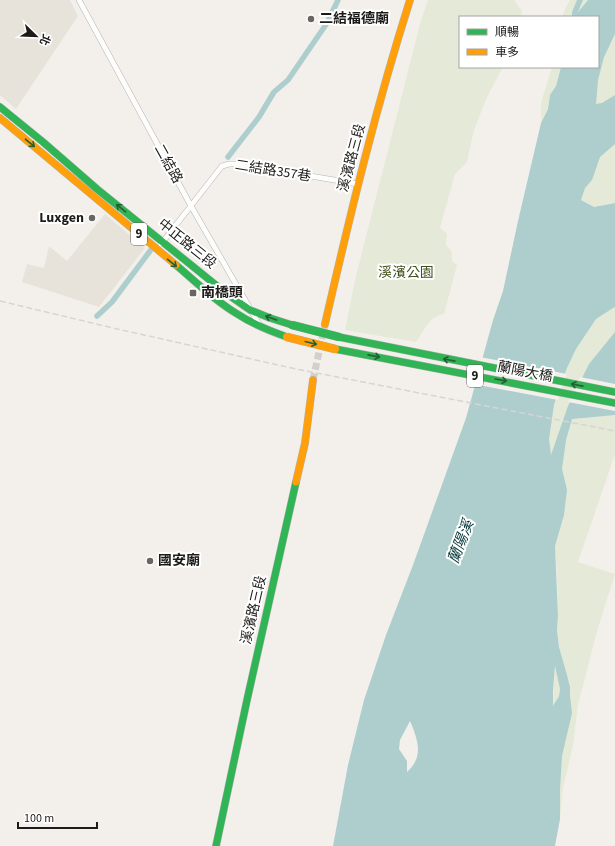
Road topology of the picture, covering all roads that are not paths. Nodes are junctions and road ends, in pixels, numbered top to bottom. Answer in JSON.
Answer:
{"nodes":[{"id":1,"x":79,"y":0,"type":"edge"},
{"id":2,"x":410,"y":0,"type":"edge"},
{"id":3,"x":0,"y":107,"type":"edge"},
{"id":4,"x":0,"y":118,"type":"edge"},
{"id":5,"x":220,"y":160,"type":"dead end"},
{"id":6,"x":222,"y":166,"type":"junction"},
{"id":7,"x":358,"y":184,"type":"junction"},
{"id":8,"x":191,"y":206,"type":"junction"},
{"id":9,"x":163,"y":241,"type":"junction"},
{"id":10,"x":157,"y":249,"type":"junction"},
{"id":11,"x":250,"y":310,"type":"junction"},
{"id":12,"x":325,"y":324,"type":"tunnel mouth"},
{"id":13,"x":260,"y":327,"type":"junction"},
{"id":14,"x":339,"y":337,"type":"joint"},
{"id":15,"x":336,"y":349,"type":"joint"},
{"id":16,"x":313,"y":380,"type":"tunnel mouth"},
{"id":17,"x":615,"y":392,"type":"edge"},
{"id":18,"x":615,"y":403,"type":"edge"},
{"id":19,"x":216,"y":846,"type":"edge"}],
"edges":[{"from":1,"to":8,"type":"street","name":"二結路"},
{"from":2,"to":7,"type":"main road","name":"溪濱路三段"},
{"from":9,"to":3,"type":"main road","name":"中正路三段","number":"9","one_way":true},
{"from":4,"to":10,"type":"main road","name":"中正路三段","number":"9","one_way":true},
{"from":5,"to":6,"type":"street"},
{"from":6,"to":7,"type":"street","name":"二結路357巷"},
{"from":6,"to":8,"type":"street","name":"二結路357巷"},
{"from":7,"to":12,"type":"main road","name":"溪濱路三段"},
{"from":8,"to":9,"type":"street","name":"二結路357巷"},
{"from":8,"to":11,"type":"street","name":"二結路"},
{"from":9,"to":10,"type":"street","name":"二結路357巷"},
{"from":9,"to":11,"type":"main road","name":"中正路三段","number":"9"},
{"from":10,"to":13,"type":"main road","name":"中正路三段","number":"9","one_way":true},
{"from":11,"to":13,"type":"street","name":"二結路"},
{"from":14,"to":11,"type":"main road","name":"中正路三段","number":"9","one_way":true,"bridge":true},
{"from":13,"to":15,"type":"main road","name":"中正路三段","number":"9","one_way":true,"bridge":true},
{"from":17,"to":14,"type":"main road","name":"蘭陽大橋","number":"9","one_way":true},
{"from":15,"to":18,"type":"main road","name":"蘭陽大橋","number":"9","one_way":true},
{"from":16,"to":19,"type":"main road","name":"溪濱路三段"}]}
